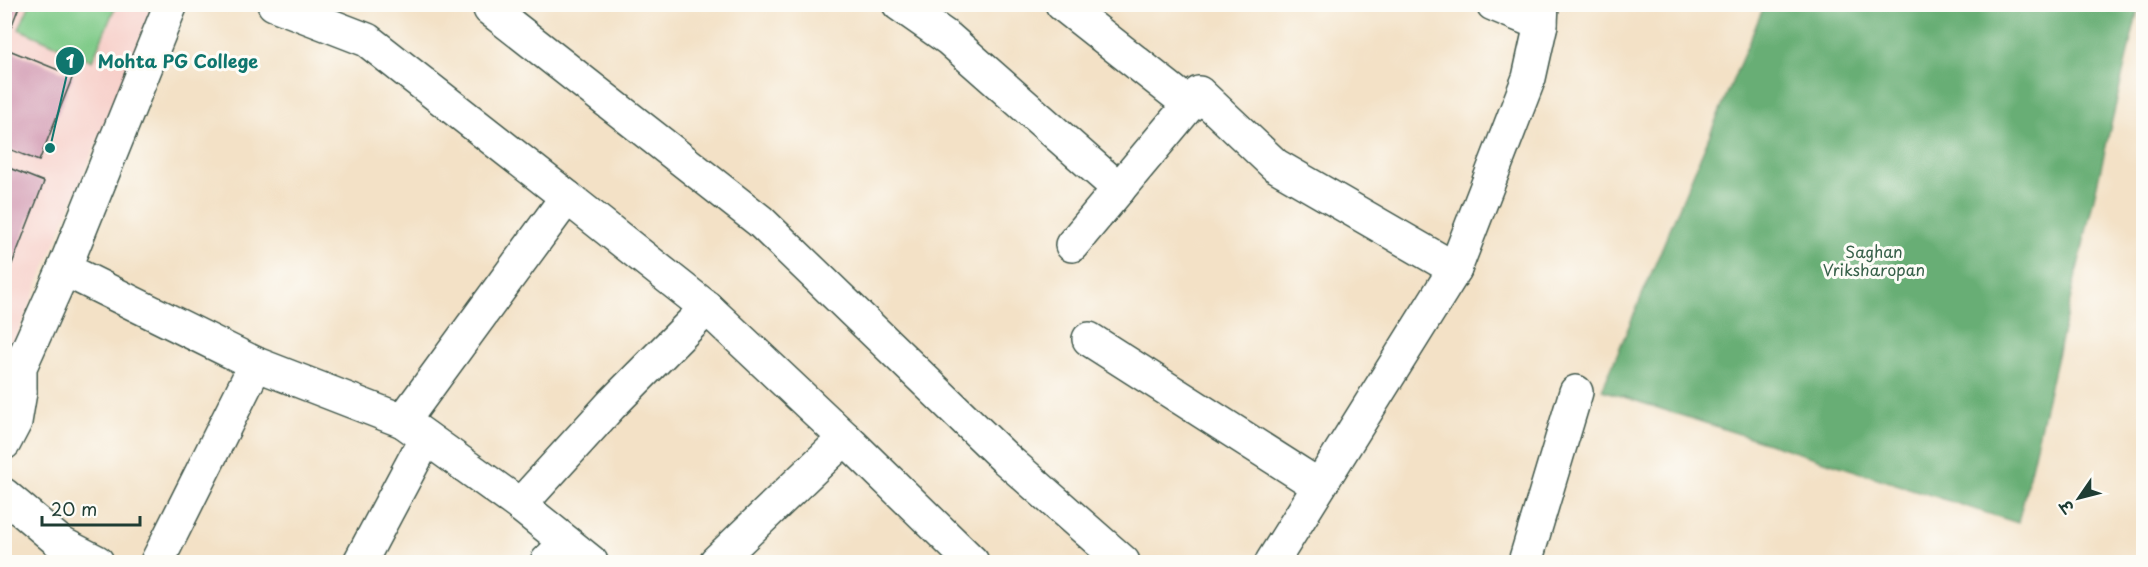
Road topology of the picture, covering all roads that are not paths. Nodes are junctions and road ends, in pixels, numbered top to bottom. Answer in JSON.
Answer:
{"nodes":[{"id":1,"x":171,"y":4,"type":"edge"},
{"id":2,"x":274,"y":4,"type":"edge"},
{"id":3,"x":493,"y":4,"type":"edge"},
{"id":4,"x":899,"y":4,"type":"edge"},
{"id":5,"x":1062,"y":4,"type":"edge"},
{"id":6,"x":1493,"y":4,"type":"edge"},
{"id":7,"x":1541,"y":14,"type":"edge"},
{"id":8,"x":1190,"y":105,"type":"junction"},
{"id":9,"x":1119,"y":189,"type":"junction"},
{"id":10,"x":567,"y":197,"type":"junction"},
{"id":11,"x":1072,"y":245,"type":"dead end"},
{"id":12,"x":64,"y":269,"type":"junction"},
{"id":13,"x":1455,"y":269,"type":"junction"},
{"id":14,"x":707,"y":308,"type":"junction"},
{"id":15,"x":1089,"y":339,"type":"dead end"},
{"id":16,"x":256,"y":364,"type":"junction"},
{"id":17,"x":12,"y":389,"type":"edge"},
{"id":18,"x":1576,"y":392,"type":"dead end"},
{"id":19,"x":415,"y":429,"type":"junction"},
{"id":20,"x":845,"y":438,"type":"junction"},
{"id":21,"x":4,"y":443,"type":"edge"},
{"id":22,"x":1319,"y":486,"type":"junction"},
{"id":23,"x":4,"y":495,"type":"edge"},
{"id":24,"x":520,"y":505,"type":"junction"},
{"id":25,"x":568,"y":556,"type":"edge"},
{"id":26,"x":97,"y":562,"type":"edge"},
{"id":27,"x":157,"y":562,"type":"edge"},
{"id":28,"x":360,"y":562,"type":"edge"},
{"id":29,"x":716,"y":562,"type":"edge"},
{"id":30,"x":972,"y":562,"type":"edge"},
{"id":31,"x":1123,"y":562,"type":"edge"},
{"id":32,"x":1272,"y":562,"type":"edge"},
{"id":33,"x":1525,"y":562,"type":"edge"}],
"edges":[{"from":1,"to":12,"type":"street"},
{"from":2,"to":10,"type":"street"},
{"from":3,"to":31,"type":"street"},
{"from":4,"to":9,"type":"street"},
{"from":5,"to":8,"type":"street"},
{"from":6,"to":7,"type":"street"},
{"from":7,"to":13,"type":"street"},
{"from":8,"to":9,"type":"street"},
{"from":8,"to":13,"type":"street"},
{"from":9,"to":11,"type":"street"},
{"from":10,"to":14,"type":"street"},
{"from":10,"to":19,"type":"street"},
{"from":12,"to":16,"type":"street"},
{"from":12,"to":17,"type":"street"},
{"from":13,"to":22,"type":"street"},
{"from":14,"to":20,"type":"street"},
{"from":14,"to":24,"type":"street"},
{"from":15,"to":22,"type":"street"},
{"from":16,"to":19,"type":"street"},
{"from":16,"to":27,"type":"street"},
{"from":17,"to":21,"type":"street"},
{"from":18,"to":33,"type":"street"},
{"from":19,"to":24,"type":"street"},
{"from":19,"to":28,"type":"street"},
{"from":20,"to":29,"type":"street"},
{"from":20,"to":30,"type":"street"},
{"from":22,"to":32,"type":"street"},
{"from":23,"to":26,"type":"street"},
{"from":24,"to":25,"type":"street"}]}
